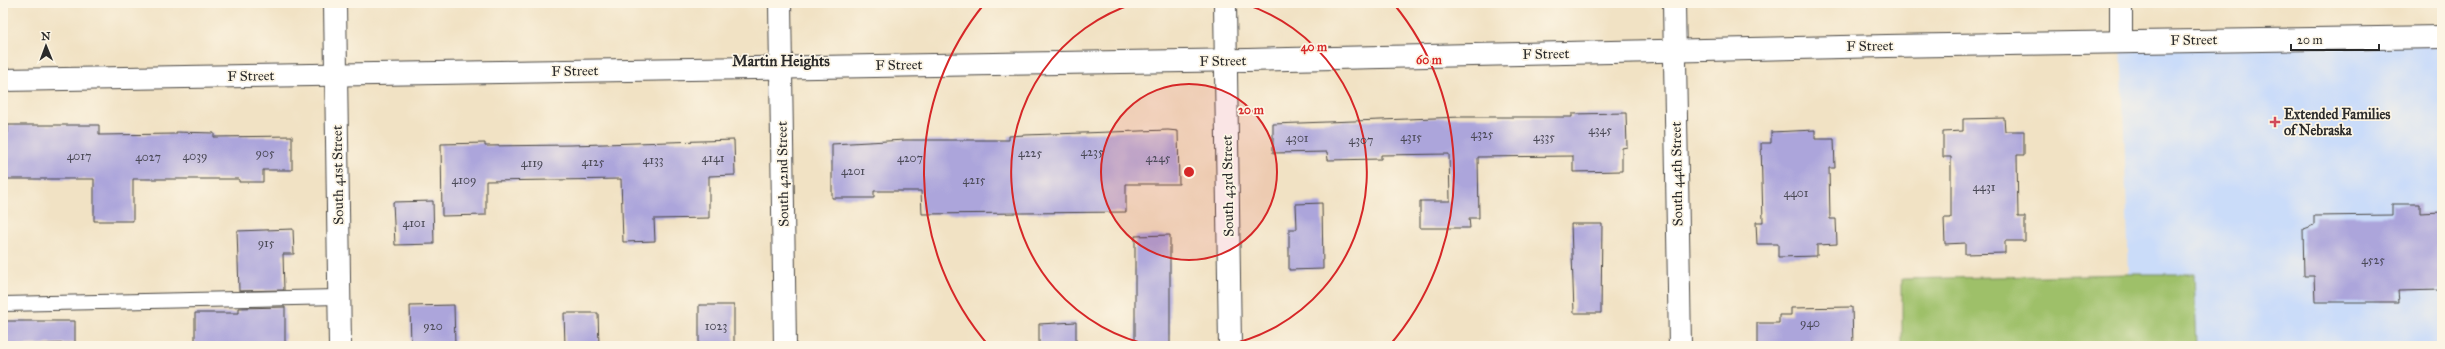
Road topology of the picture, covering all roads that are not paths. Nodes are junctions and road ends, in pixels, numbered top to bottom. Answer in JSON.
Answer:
{"nodes":[{"id":1,"x":335,"y":3,"type":"edge"},
{"id":2,"x":780,"y":3,"type":"edge"},
{"id":3,"x":1225,"y":3,"type":"edge"},
{"id":4,"x":1674,"y":3,"type":"edge"},
{"id":5,"x":2121,"y":3,"type":"edge"},
{"id":6,"x":2442,"y":37,"type":"edge"},
{"id":7,"x":2121,"y":42,"type":"junction"},
{"id":8,"x":1675,"y":51,"type":"junction"},
{"id":9,"x":1226,"y":61,"type":"junction"},
{"id":10,"x":782,"y":67,"type":"junction"},
{"id":11,"x":336,"y":74,"type":"junction"},
{"id":12,"x":3,"y":80,"type":"edge"},
{"id":13,"x":340,"y":297,"type":"junction"},
{"id":14,"x":3,"y":304,"type":"edge"},
{"id":15,"x":340,"y":346,"type":"edge"},
{"id":16,"x":785,"y":346,"type":"edge"},
{"id":17,"x":1230,"y":346,"type":"edge"},
{"id":18,"x":1680,"y":346,"type":"edge"}],
"edges":[{"from":1,"to":11,"type":"street","name":"South 41st Street"},
{"from":2,"to":10,"type":"street","name":"South 42nd Street"},
{"from":3,"to":9,"type":"street","name":"South 43rd Street"},
{"from":4,"to":8,"type":"street","name":"South 44th Street"},
{"from":5,"to":7,"type":"street"},
{"from":6,"to":7,"type":"street","name":"F Street"},
{"from":7,"to":8,"type":"street","name":"F Street"},
{"from":8,"to":9,"type":"street","name":"F Street"},
{"from":8,"to":18,"type":"street","name":"South 44th Street"},
{"from":9,"to":10,"type":"street","name":"F Street"},
{"from":9,"to":17,"type":"street","name":"South 43rd Street"},
{"from":10,"to":11,"type":"street","name":"F Street"},
{"from":10,"to":16,"type":"street","name":"South 42nd Street"},
{"from":11,"to":12,"type":"street","name":"F Street"},
{"from":11,"to":13,"type":"street","name":"South 41st Street"},
{"from":13,"to":14,"type":"lane"},
{"from":13,"to":15,"type":"street","name":"South 41st Street"}]}
